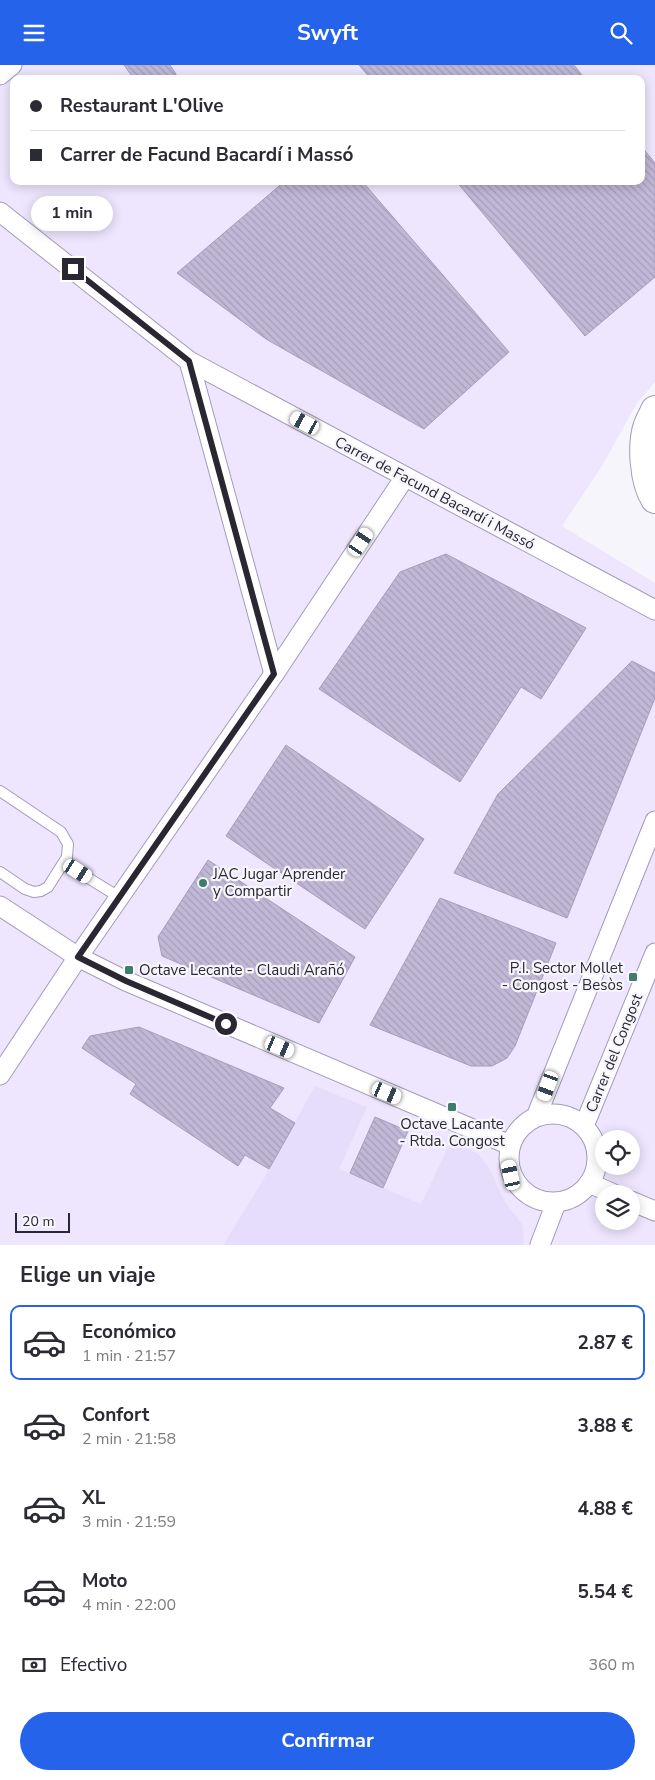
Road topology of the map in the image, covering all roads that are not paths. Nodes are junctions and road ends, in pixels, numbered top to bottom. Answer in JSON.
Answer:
{"nodes":[{"id":1,"x":12,"y":65,"type":"edge"},
{"id":2,"x":0,"y":75,"type":"edge"},
{"id":3,"x":0,"y":212,"type":"edge"},
{"id":4,"x":189,"y":361,"type":"junction"},
{"id":5,"x":655,"y":410,"type":"edge"},
{"id":6,"x":405,"y":477,"type":"junction"},
{"id":7,"x":655,"y":499,"type":"edge"},
{"id":8,"x":655,"y":610,"type":"edge"},
{"id":9,"x":274,"y":674,"type":"junction"},
{"id":10,"x":0,"y":791,"type":"edge"},
{"id":11,"x":655,"y":821,"type":"edge"},
{"id":12,"x":64,"y":863,"type":"junction"},
{"id":13,"x":0,"y":872,"type":"edge"},
{"id":14,"x":119,"y":897,"type":"junction"},
{"id":15,"x":0,"y":906,"type":"edge"},
{"id":16,"x":655,"y":953,"type":"edge"},
{"id":17,"x":78,"y":957,"type":"junction"},
{"id":18,"x":0,"y":1075,"type":"edge"},
{"id":19,"x":536,"y":1117,"type":"junction"},
{"id":20,"x":584,"y":1126,"type":"junction"},
{"id":21,"x":510,"y":1145,"type":"junction"},
{"id":22,"x":589,"y":1183,"type":"junction"},
{"id":23,"x":595,"y":1186,"type":"edge"},
{"id":24,"x":556,"y":1203,"type":"junction"},
{"id":25,"x":640,"y":1205,"type":"edge"},
{"id":26,"x":655,"y":1211,"type":"edge"},
{"id":27,"x":540,"y":1245,"type":"edge"}],
"edges":[{"from":1,"to":2,"type":"street"},
{"from":3,"to":4,"type":"street","name":"Carrer de Facund Bacardí i Massó"},
{"from":4,"to":6,"type":"street","name":"Carrer de Facund Bacardí i Massó"},
{"from":4,"to":9,"type":"street"},
{"from":5,"to":7,"type":"highway"},
{"from":6,"to":8,"type":"street","name":"Carrer de Facund Bacardí i Massó"},
{"from":6,"to":9,"type":"street"},
{"from":9,"to":14,"type":"street"},
{"from":10,"to":12,"type":"lane"},
{"from":11,"to":19,"type":"street"},
{"from":12,"to":13,"type":"lane"},
{"from":12,"to":14,"type":"lane"},
{"from":14,"to":17,"type":"street"},
{"from":15,"to":17,"type":"street"},
{"from":16,"to":20,"type":"street","name":"Carrer del Congost"},
{"from":17,"to":18,"type":"street"},
{"from":17,"to":21,"type":"street"},
{"from":19,"to":20,"type":"street"},
{"from":19,"to":21,"type":"street"},
{"from":20,"to":22,"type":"street"},
{"from":21,"to":24,"type":"street"},
{"from":22,"to":23,"type":"street"},
{"from":22,"to":24,"type":"street"},
{"from":24,"to":27,"type":"street"},
{"from":25,"to":26,"type":"street"}]}
